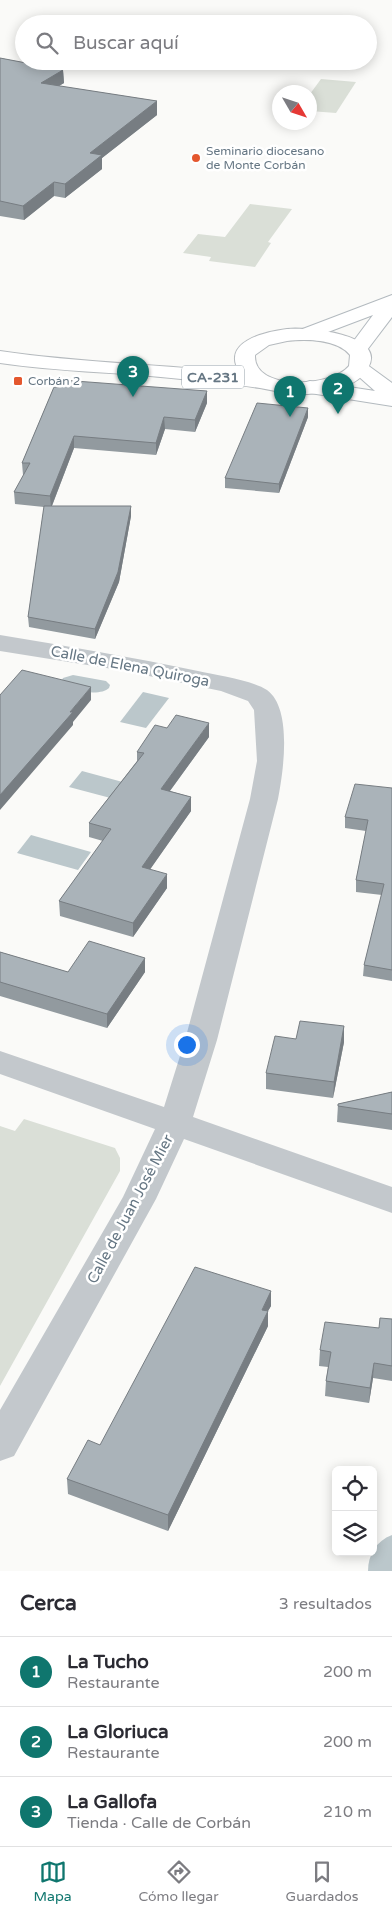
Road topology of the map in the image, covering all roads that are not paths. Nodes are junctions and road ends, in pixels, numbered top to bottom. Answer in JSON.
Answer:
{"nodes":[{"id":1,"x":392,"y":302,"type":"edge"},
{"id":2,"x":308,"y":334,"type":"junction"},
{"id":3,"x":245,"y":353,"type":"junction"},
{"id":4,"x":0,"y":357,"type":"edge"},
{"id":5,"x":358,"y":359,"type":"junction"},
{"id":6,"x":47,"y":364,"type":"junction"},
{"id":7,"x":0,"y":365,"type":"edge"},
{"id":8,"x":163,"y":371,"type":"junction"},
{"id":9,"x":263,"y":382,"type":"junction"},
{"id":10,"x":310,"y":388,"type":"junction"},
{"id":11,"x":392,"y":390,"type":"edge"},
{"id":12,"x":392,"y":400,"type":"edge"},
{"id":13,"x":0,"y":643,"type":"edge"},
{"id":14,"x":258,"y":696,"type":"joint"},
{"id":15,"x":0,"y":1062,"type":"edge"},
{"id":16,"x":174,"y":1123,"type":"junction"},
{"id":17,"x":392,"y":1200,"type":"edge"},
{"id":18,"x":0,"y":1445,"type":"edge"}],
"edges":[{"from":1,"to":2,"type":"main road","number":"CA-231"},
{"from":1,"to":5,"type":"main road","number":"CA-231"},
{"from":2,"to":3,"type":"main road","number":"CA-231"},
{"from":2,"to":5,"type":"main road","number":"CA-231"},
{"from":3,"to":8,"type":"main road","number":"CA-231"},
{"from":3,"to":9,"type":"main road","number":"CA-231"},
{"from":4,"to":6,"type":"main road","number":"CA-231"},
{"from":5,"to":10,"type":"main road","number":"CA-231"},
{"from":5,"to":11,"type":"main road"},
{"from":6,"to":7,"type":"main road","number":"CA-231"},
{"from":6,"to":8,"type":"main road","number":"CA-231"},
{"from":8,"to":9,"type":"main road","number":"CA-231"},
{"from":9,"to":10,"type":"main road","number":"CA-231"},
{"from":10,"to":12,"type":"main road"},
{"from":13,"to":14,"type":"street","name":"Calle de Elena Quiroga"},
{"from":14,"to":16,"type":"street","name":"Calle de Juan José Mier"},
{"from":15,"to":16,"type":"street"},
{"from":16,"to":17,"type":"street"},
{"from":16,"to":18,"type":"street","name":"Calle de Juan José Mier"}]}
